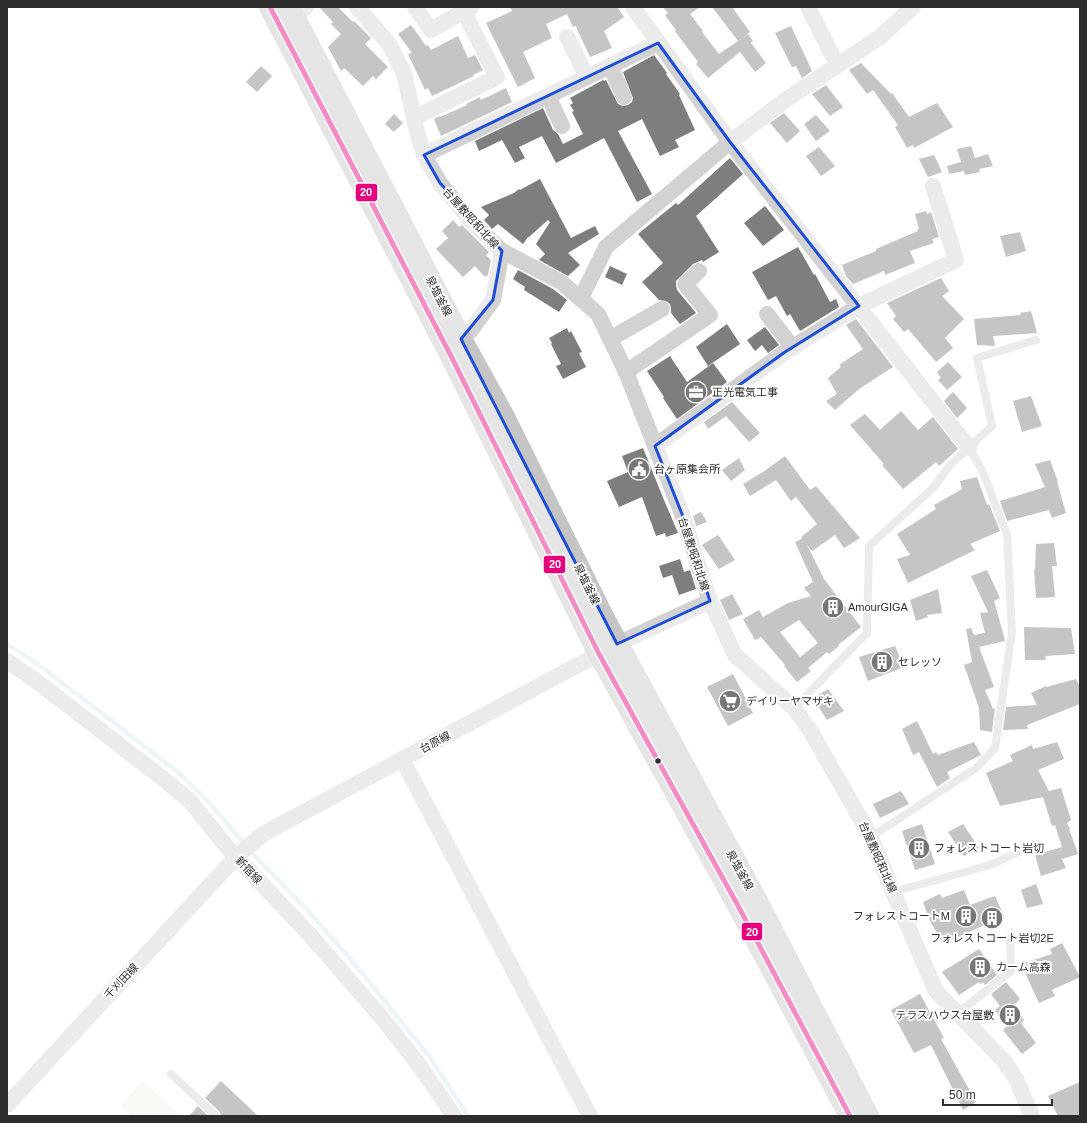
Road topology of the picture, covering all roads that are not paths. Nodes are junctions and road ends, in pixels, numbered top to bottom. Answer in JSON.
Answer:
{"nodes":[{"id":1,"x":270,"y":7,"type":"edge"},
{"id":2,"x":357,"y":7,"type":"edge"},
{"id":3,"x":415,"y":7,"type":"edge"},
{"id":4,"x":808,"y":7,"type":"edge"},
{"id":5,"x":913,"y":7,"type":"edge"},
{"id":6,"x":636,"y":8,"type":"edge"},
{"id":7,"x":467,"y":9,"type":"edge"},
{"id":8,"x":297,"y":10,"type":"edge"},
{"id":9,"x":567,"y":37,"type":"dead end"},
{"id":10,"x":658,"y":43,"type":"junction"},
{"id":11,"x":837,"y":65,"type":"junction"},
{"id":12,"x":610,"y":66,"type":"junction"},
{"id":13,"x":587,"y":77,"type":"junction"},
{"id":14,"x":548,"y":96,"type":"junction"},
{"id":15,"x":624,"y":96,"type":"dead end"},
{"id":16,"x":414,"y":118,"type":"junction"},
{"id":17,"x":562,"y":126,"type":"dead end"},
{"id":18,"x":730,"y":142,"type":"junction"},
{"id":19,"x":424,"y":156,"type":"junction"},
{"id":20,"x":933,"y":186,"type":"dead end"},
{"id":21,"x":502,"y":251,"type":"junction"},
{"id":22,"x":699,"y":271,"type":"dead end"},
{"id":23,"x":581,"y":298,"type":"junction"},
{"id":24,"x":858,"y":306,"type":"junction"},
{"id":25,"x":662,"y":309,"type":"dead end"},
{"id":26,"x":767,"y":314,"type":"dead end"},
{"id":27,"x":461,"y":339,"type":"junction"},
{"id":28,"x":610,"y":339,"type":"junction"},
{"id":29,"x":1036,"y":340,"type":"dead end"},
{"id":30,"x":793,"y":348,"type":"junction"},
{"id":31,"x":626,"y":372,"type":"junction"},
{"id":32,"x":655,"y":446,"type":"junction"},
{"id":33,"x":969,"y":448,"type":"junction"},
{"id":34,"x":710,"y":601,"type":"junction"},
{"id":35,"x":608,"y":649,"type":"junction"},
{"id":36,"x":7,"y":661,"type":"edge"},
{"id":37,"x":794,"y":708,"type":"junction"},
{"id":38,"x":402,"y":759,"type":"junction"},
{"id":39,"x":871,"y":836,"type":"junction"},
{"id":40,"x":1030,"y":847,"type":"dead end"},
{"id":41,"x":244,"y":850,"type":"junction"},
{"id":42,"x":893,"y":892,"type":"junction"},
{"id":43,"x":1010,"y":938,"type":"dead end"},
{"id":44,"x":958,"y":1013,"type":"junction"},
{"id":45,"x":171,"y":1074,"type":"dead end"},
{"id":46,"x":7,"y":1105,"type":"edge"},
{"id":47,"x":216,"y":1116,"type":"edge"},
{"id":48,"x":454,"y":1116,"type":"edge"},
{"id":49,"x":590,"y":1116,"type":"edge"},
{"id":50,"x":850,"y":1116,"type":"edge"},
{"id":51,"x":868,"y":1116,"type":"edge"},
{"id":52,"x":1032,"y":1116,"type":"edge"}],
"edges":[{"from":1,"to":35,"type":"main road","name":"泉塩釜線"},
{"from":2,"to":16,"type":"street","name":"台屋敷昭和北線"},
{"from":3,"to":7,"type":"street"},
{"from":4,"to":11,"type":"street"},
{"from":5,"to":11,"type":"street"},
{"from":6,"to":10,"type":"street"},
{"from":7,"to":16,"type":"street"},
{"from":8,"to":27,"type":"main road","name":"泉塩釜線"},
{"from":9,"to":13,"type":"street"},
{"from":10,"to":12,"type":"street"},
{"from":10,"to":18,"type":"street"},
{"from":11,"to":18,"type":"street"},
{"from":12,"to":13,"type":"street"},
{"from":12,"to":15,"type":"street"},
{"from":13,"to":14,"type":"street"},
{"from":14,"to":17,"type":"street"},
{"from":14,"to":19,"type":"street"},
{"from":16,"to":19,"type":"street","name":"台屋敷昭和北線"},
{"from":18,"to":23,"type":"street"},
{"from":18,"to":24,"type":"street"},
{"from":19,"to":21,"type":"street","name":"台屋敷昭和北線"},
{"from":20,"to":24,"type":"street"},
{"from":21,"to":23,"type":"street","name":"台屋敷昭和北線"},
{"from":21,"to":27,"type":"street"},
{"from":22,"to":31,"type":"street"},
{"from":23,"to":28,"type":"street","name":"台屋敷昭和北線"},
{"from":24,"to":30,"type":"street"},
{"from":24,"to":33,"type":"street"},
{"from":25,"to":28,"type":"street"},
{"from":26,"to":30,"type":"street"},
{"from":27,"to":35,"type":"main road","name":"泉塩釜線"},
{"from":28,"to":31,"type":"street","name":"台屋敷昭和北線"},
{"from":29,"to":33,"type":"lane"},
{"from":30,"to":32,"type":"street"},
{"from":31,"to":32,"type":"street","name":"台屋敷昭和北線"},
{"from":32,"to":34,"type":"street","name":"台屋敷昭和北線"},
{"from":33,"to":37,"type":"lane"},
{"from":33,"to":39,"type":"lane"},
{"from":34,"to":35,"type":"street","name":"台原線"},
{"from":34,"to":37,"type":"street","name":"台屋敷昭和北線"},
{"from":35,"to":38,"type":"street","name":"台原線"},
{"from":35,"to":50,"type":"main road","name":"泉塩釜線"},
{"from":35,"to":51,"type":"main road","name":"泉塩釜線"},
{"from":36,"to":41,"type":"street","name":"新宿線"},
{"from":37,"to":39,"type":"street","name":"台屋敷昭和北線"},
{"from":38,"to":41,"type":"street","name":"台原線"},
{"from":38,"to":49,"type":"street"},
{"from":39,"to":42,"type":"street","name":"台屋敷昭和北線"},
{"from":40,"to":42,"type":"lane"},
{"from":41,"to":46,"type":"street","name":"千刈田線"},
{"from":41,"to":48,"type":"street","name":"新宿線"},
{"from":42,"to":44,"type":"street","name":"台屋敷昭和北線"},
{"from":43,"to":44,"type":"lane"},
{"from":44,"to":52,"type":"street","name":"台屋敷昭和北線"},
{"from":45,"to":47,"type":"lane"}]}
